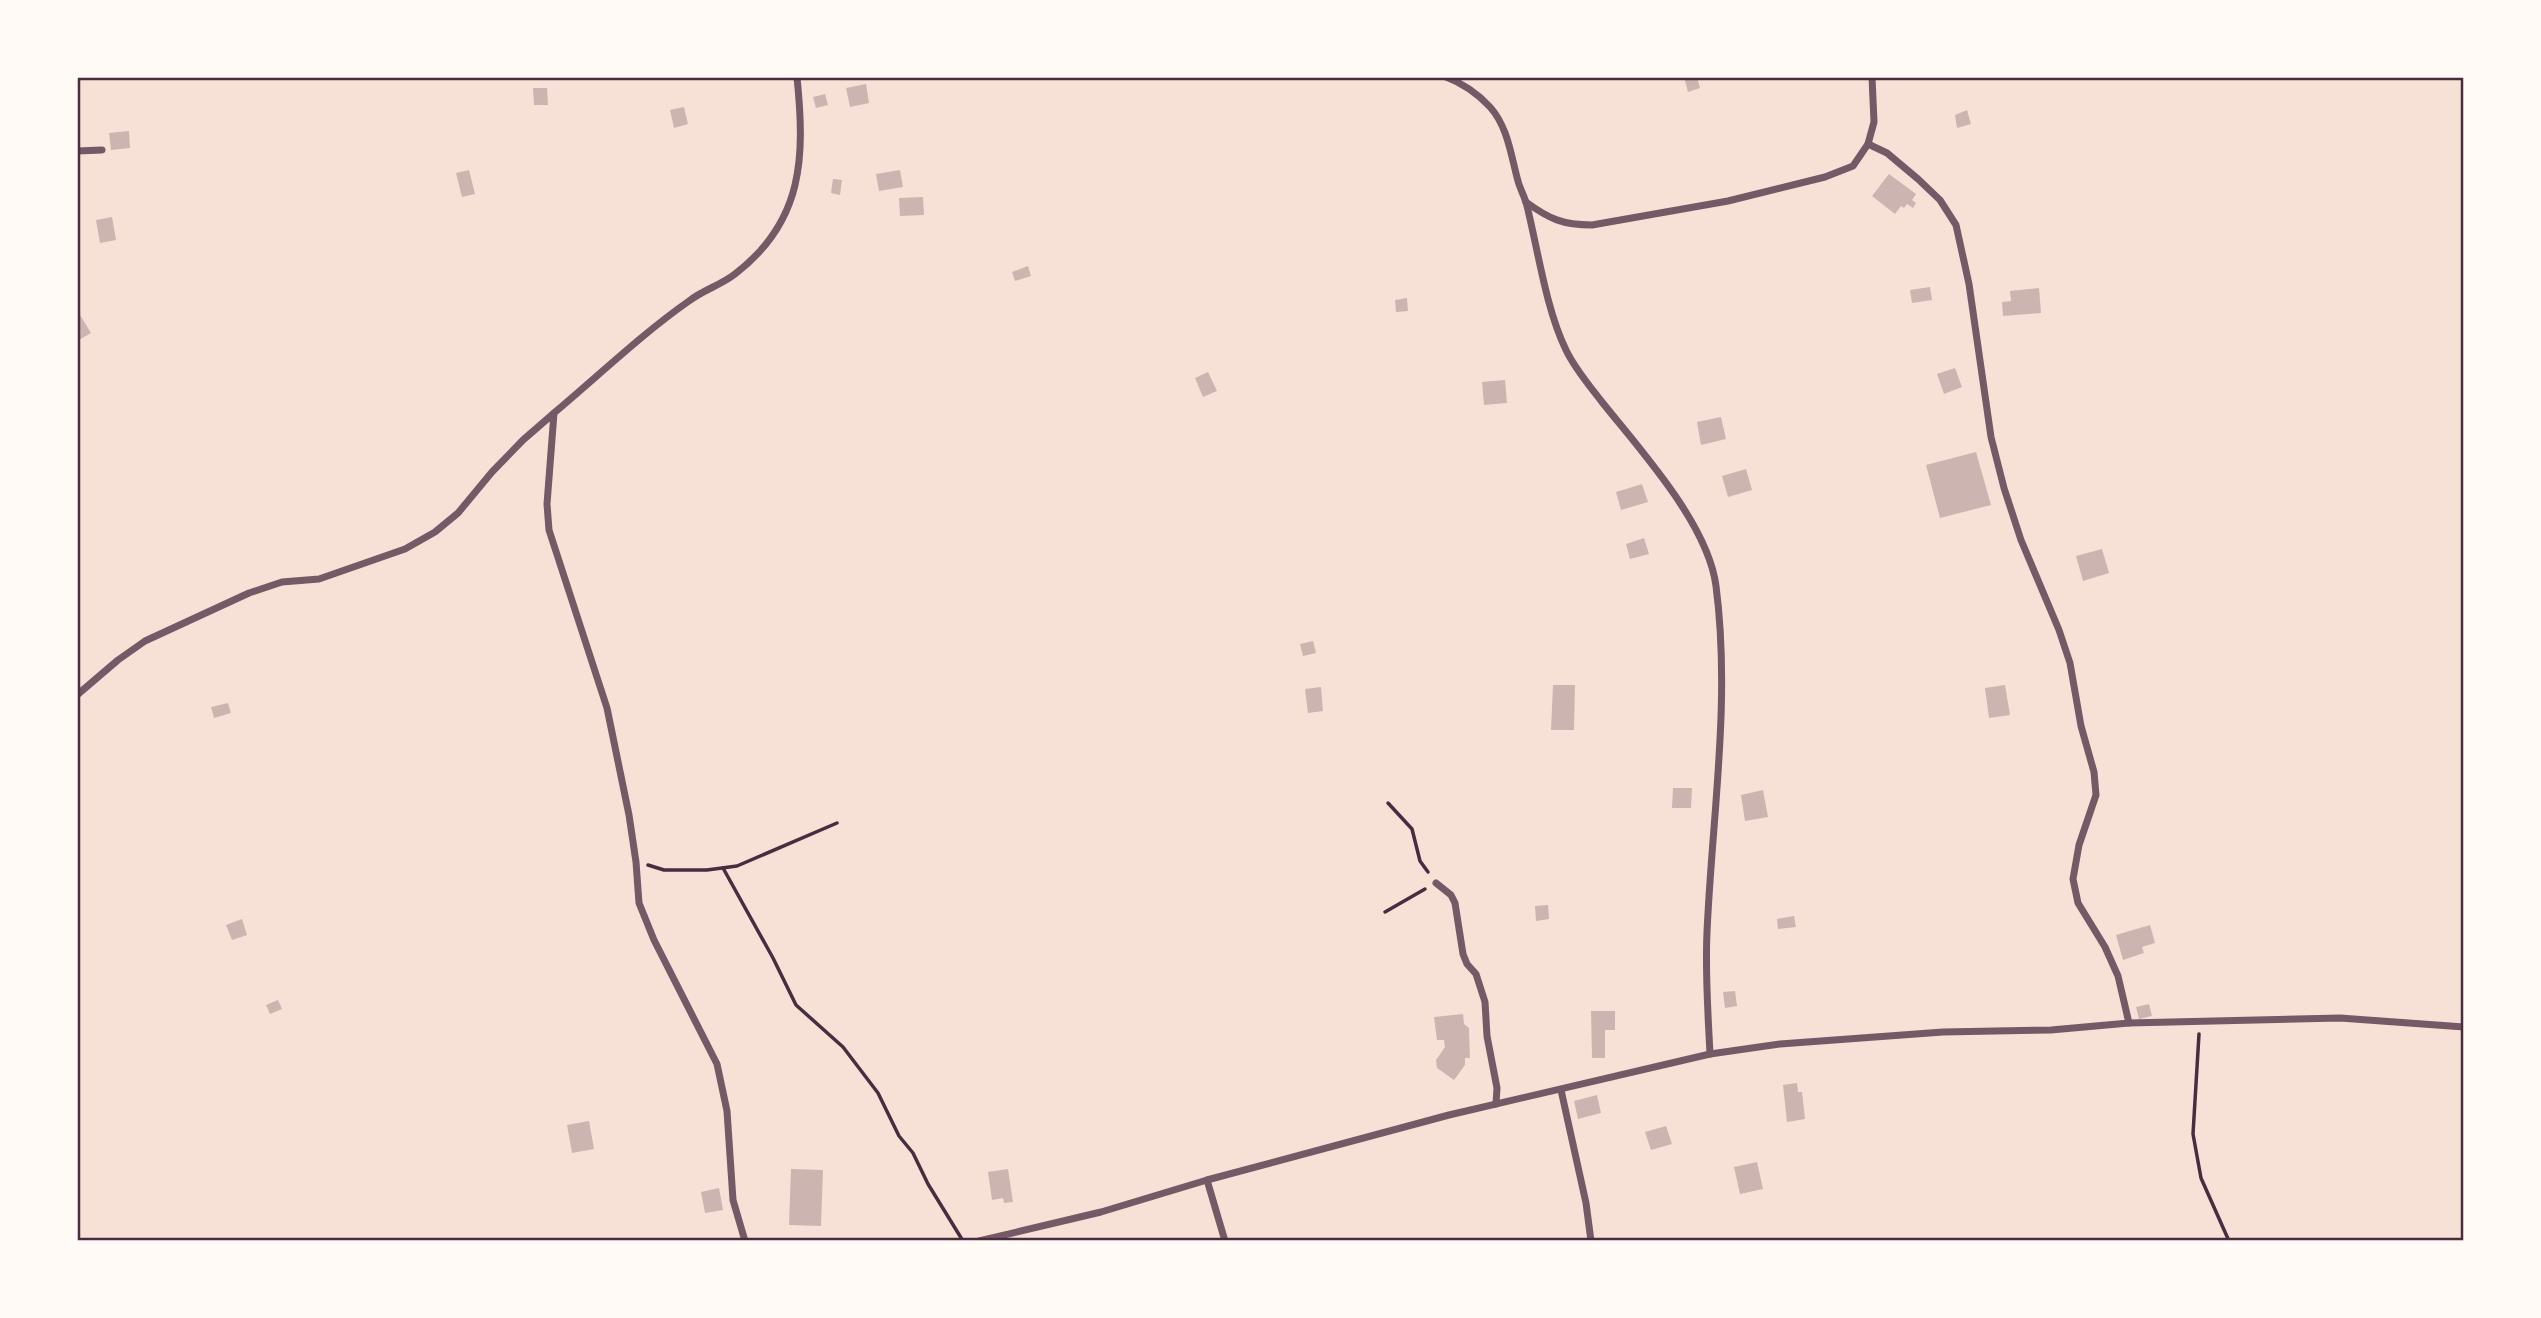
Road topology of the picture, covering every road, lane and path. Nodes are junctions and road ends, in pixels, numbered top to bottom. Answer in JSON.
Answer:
{"nodes":[{"id":1,"x":797,"y":77,"type":"edge"},
{"id":2,"x":1446,"y":77,"type":"edge"},
{"id":3,"x":1872,"y":77,"type":"edge"},
{"id":4,"x":1868,"y":144,"type":"junction"},
{"id":5,"x":102,"y":150,"type":"dead end"},
{"id":6,"x":77,"y":151,"type":"edge"},
{"id":7,"x":1526,"y":201,"type":"junction"},
{"id":8,"x":554,"y":413,"type":"junction"},
{"id":9,"x":77,"y":695,"type":"edge"},
{"id":10,"x":1388,"y":803,"type":"dead end"},
{"id":11,"x":837,"y":823,"type":"dead end"},
{"id":12,"x":636,"y":862,"type":"junction"},
{"id":13,"x":723,"y":868,"type":"junction"},
{"id":14,"x":1436,"y":883,"type":"junction"},
{"id":15,"x":1385,"y":912,"type":"dead end"},
{"id":16,"x":2200,"y":1021,"type":"junction"},
{"id":17,"x":2129,"y":1023,"type":"junction"},
{"id":18,"x":2464,"y":1027,"type":"edge"},
{"id":19,"x":1710,"y":1054,"type":"junction"},
{"id":20,"x":1561,"y":1090,"type":"junction"},
{"id":21,"x":1496,"y":1104,"type":"junction"},
{"id":22,"x":1207,"y":1180,"type":"junction"},
{"id":23,"x":745,"y":1241,"type":"edge"},
{"id":24,"x":963,"y":1241,"type":"edge"},
{"id":25,"x":979,"y":1241,"type":"edge"},
{"id":26,"x":1225,"y":1241,"type":"edge"},
{"id":27,"x":1591,"y":1241,"type":"edge"},
{"id":28,"x":2229,"y":1241,"type":"edge"}],
"edges":[{"from":1,"to":8,"type":"street"},
{"from":2,"to":7,"type":"street"},
{"from":3,"to":4,"type":"street"},
{"from":4,"to":7,"type":"street"},
{"from":4,"to":17,"type":"street"},
{"from":5,"to":6,"type":"street"},
{"from":7,"to":19,"type":"street"},
{"from":8,"to":9,"type":"street"},
{"from":8,"to":12,"type":"street"},
{"from":10,"to":14,"type":"path"},
{"from":11,"to":13,"type":"path"},
{"from":12,"to":13,"type":"path"},
{"from":12,"to":23,"type":"street"},
{"from":13,"to":24,"type":"path"},
{"from":14,"to":15,"type":"path"},
{"from":14,"to":21,"type":"street"},
{"from":16,"to":17,"type":"street"},
{"from":16,"to":18,"type":"street"},
{"from":16,"to":28,"type":"path"},
{"from":17,"to":19,"type":"street"},
{"from":19,"to":20,"type":"street"},
{"from":20,"to":21,"type":"street"},
{"from":20,"to":27,"type":"street"},
{"from":21,"to":22,"type":"street"},
{"from":22,"to":25,"type":"street"},
{"from":22,"to":26,"type":"street"}]}
